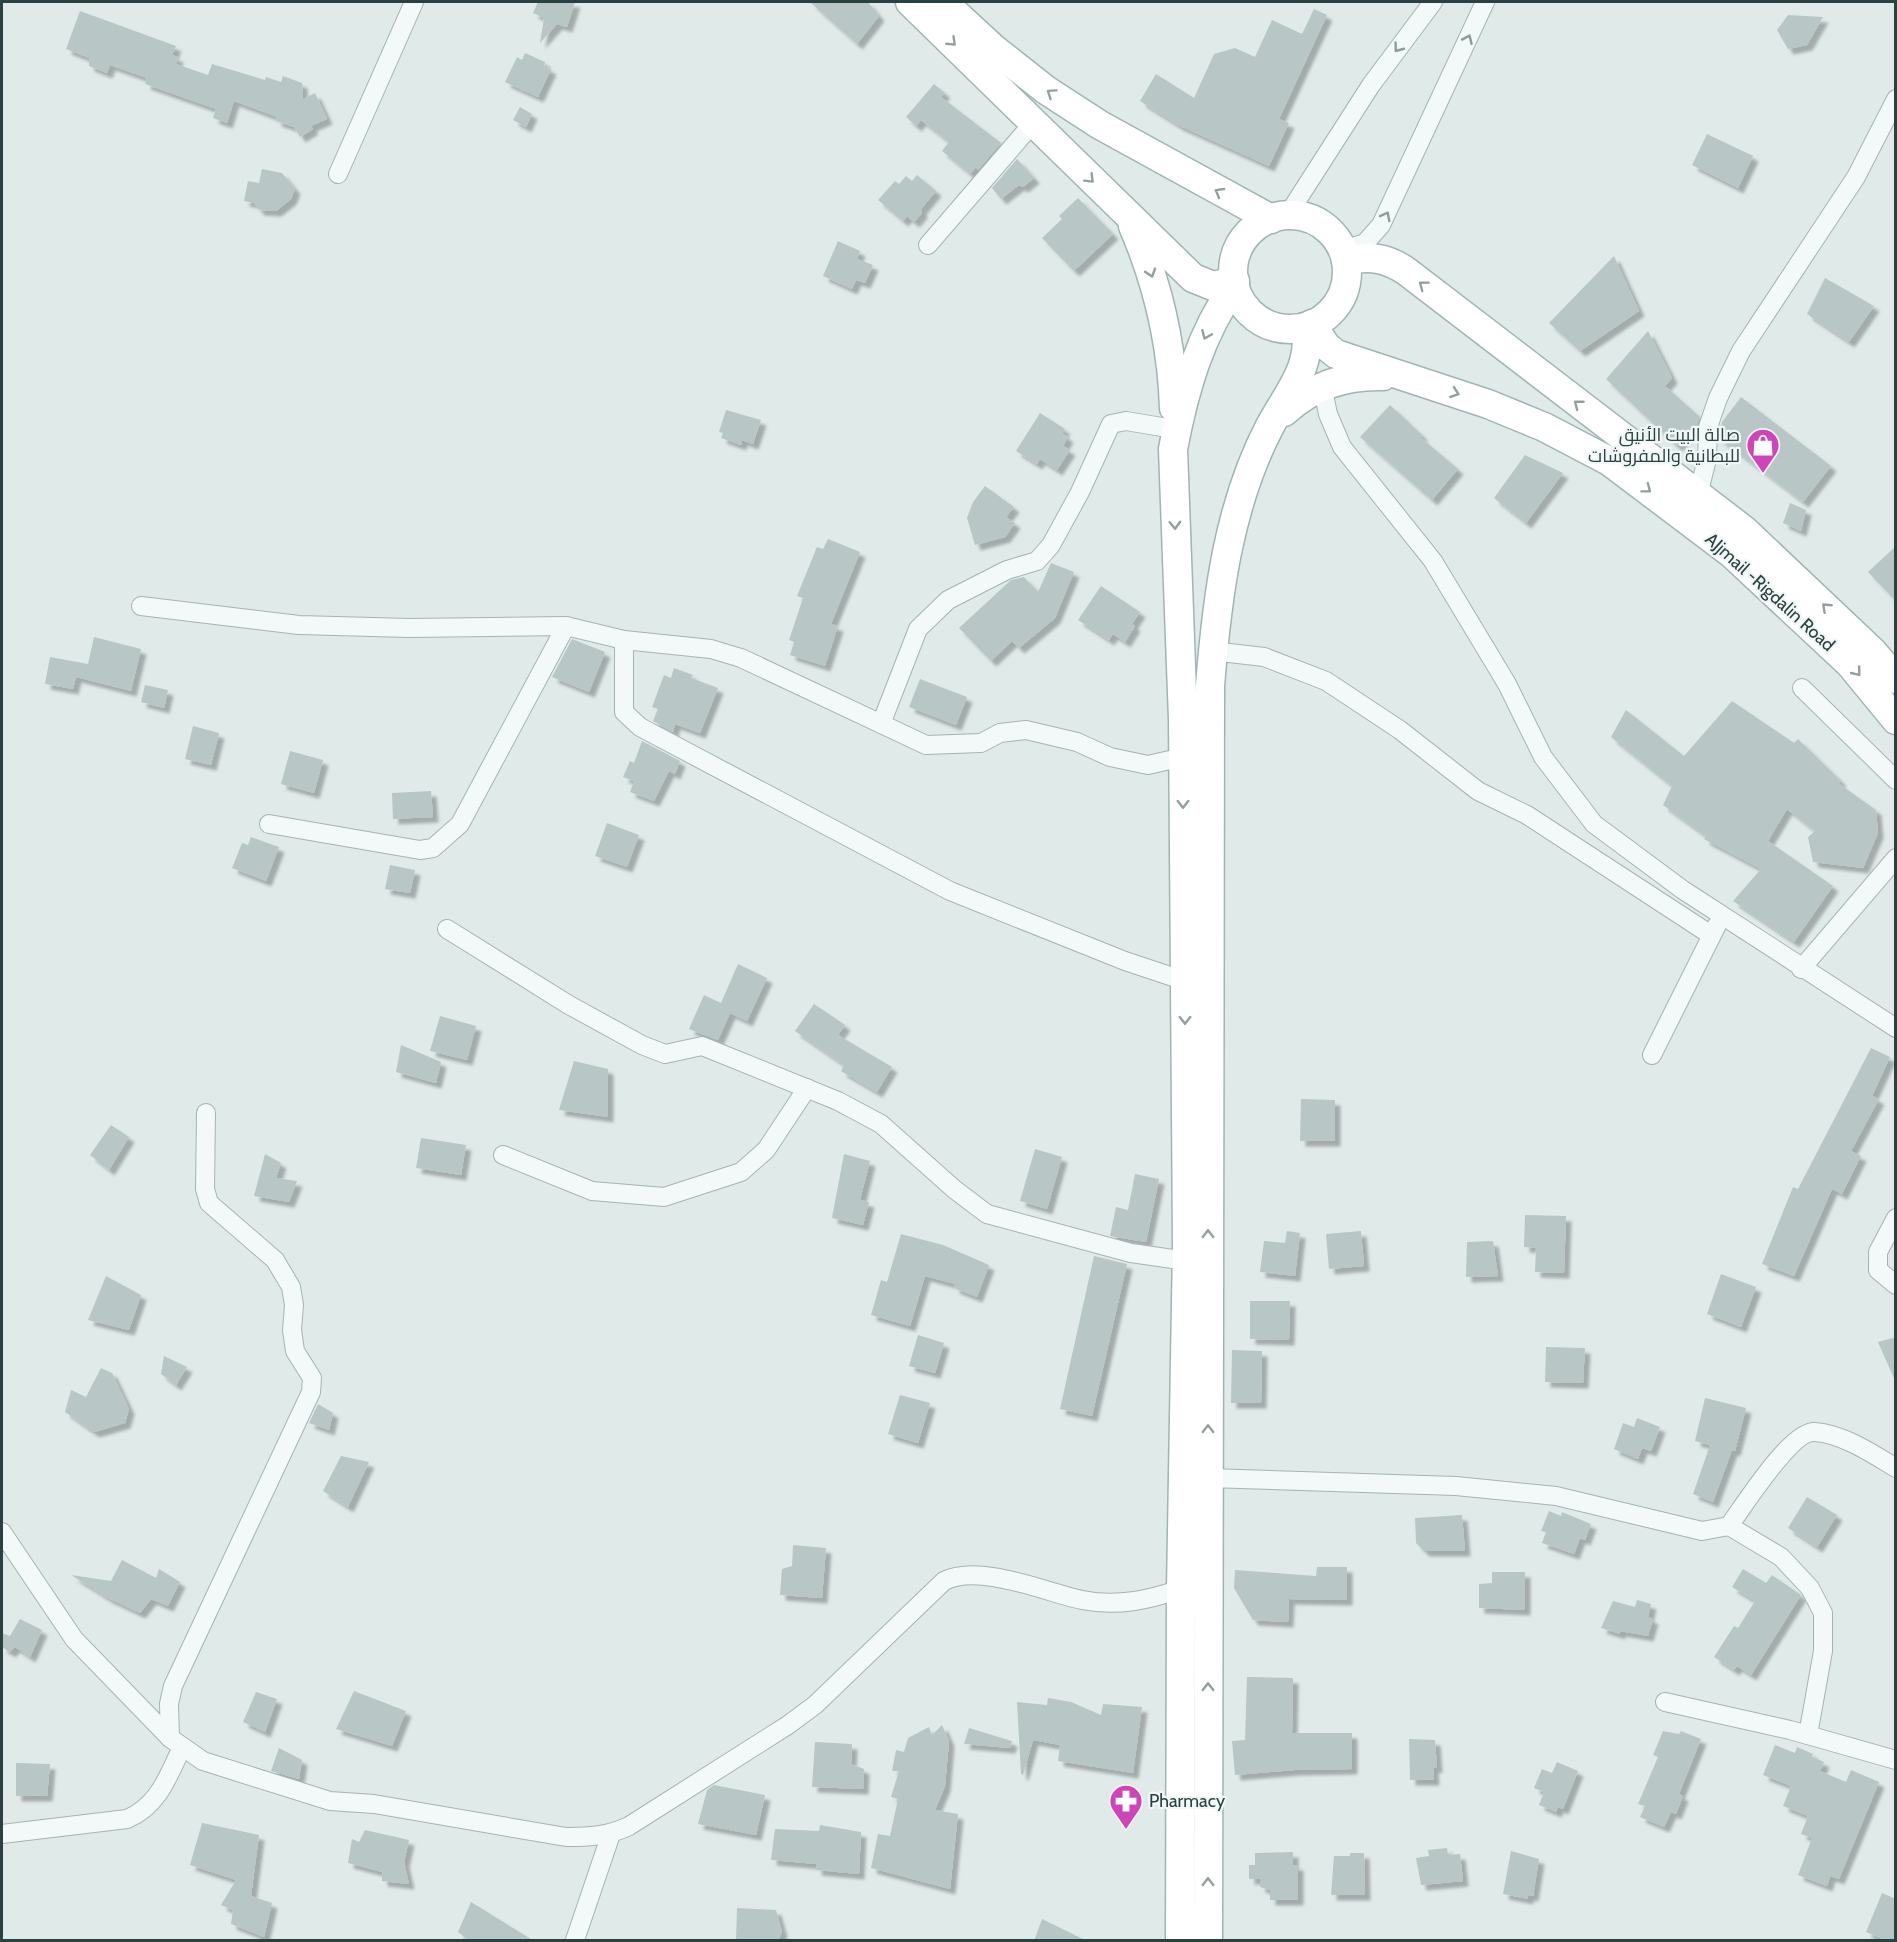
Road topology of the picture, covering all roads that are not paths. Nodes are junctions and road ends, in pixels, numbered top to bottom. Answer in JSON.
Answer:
{"nodes":[{"id":1,"x":414,"y":2,"type":"edge"},
{"id":2,"x":910,"y":2,"type":"edge"},
{"id":3,"x":942,"y":2,"type":"edge"},
{"id":4,"x":1434,"y":2,"type":"edge"},
{"id":5,"x":1485,"y":2,"type":"edge"},
{"id":6,"x":1896,"y":99,"type":"edge"},
{"id":7,"x":1034,"y":123,"type":"junction"},
{"id":8,"x":338,"y":174,"type":"dead end"},
{"id":9,"x":1279,"y":217,"type":"junction"},
{"id":10,"x":1130,"y":219,"type":"junction"},
{"id":11,"x":928,"y":245,"type":"dead end"},
{"id":12,"x":1344,"y":256,"type":"junction"},
{"id":13,"x":1235,"y":283,"type":"junction"},
{"id":14,"x":1309,"y":326,"type":"junction"},
{"id":15,"x":1409,"y":379,"type":"junction"},
{"id":16,"x":1322,"y":386,"type":"junction"},
{"id":17,"x":1269,"y":427,"type":"junction"},
{"id":18,"x":1173,"y":439,"type":"junction"},
{"id":19,"x":1698,"y":495,"type":"junction"},
{"id":20,"x":141,"y":606,"type":"dead end"},
{"id":21,"x":566,"y":626,"type":"junction"},
{"id":22,"x":624,"y":640,"type":"junction"},
{"id":23,"x":1212,"y":651,"type":"junction"},
{"id":24,"x":1896,"y":679,"type":"edge"},
{"id":25,"x":1802,"y":688,"type":"dead end"},
{"id":26,"x":1196,"y":720,"type":"junction"},
{"id":27,"x":1896,"y":720,"type":"edge"},
{"id":28,"x":881,"y":724,"type":"junction"},
{"id":29,"x":1183,"y":757,"type":"junction"},
{"id":30,"x":1896,"y":780,"type":"edge"},
{"id":31,"x":269,"y":824,"type":"dead end"},
{"id":32,"x":1896,"y":858,"type":"edge"},
{"id":33,"x":1723,"y":916,"type":"junction"},
{"id":34,"x":447,"y":929,"type":"dead end"},
{"id":35,"x":1711,"y":935,"type":"junction"},
{"id":36,"x":1801,"y":969,"type":"junction"},
{"id":37,"x":1185,"y":981,"type":"junction"},
{"id":38,"x":1896,"y":1028,"type":"edge"},
{"id":39,"x":1652,"y":1055,"type":"dead end"},
{"id":40,"x":807,"y":1088,"type":"junction"},
{"id":41,"x":206,"y":1113,"type":"dead end"},
{"id":42,"x":503,"y":1155,"type":"dead end"},
{"id":43,"x":1896,"y":1218,"type":"edge"},
{"id":44,"x":1187,"y":1262,"type":"junction"},
{"id":45,"x":1896,"y":1285,"type":"edge"},
{"id":46,"x":1896,"y":1468,"type":"edge"},
{"id":47,"x":1208,"y":1478,"type":"junction"},
{"id":48,"x":1729,"y":1526,"type":"junction"},
{"id":49,"x":2,"y":1532,"type":"edge"},
{"id":50,"x":1181,"y":1589,"type":"junction"},
{"id":51,"x":1665,"y":1702,"type":"dead end"},
{"id":52,"x":1808,"y":1735,"type":"junction"},
{"id":53,"x":176,"y":1742,"type":"junction"},
{"id":54,"x":1896,"y":1760,"type":"edge"},
{"id":55,"x":2,"y":1834,"type":"edge"},
{"id":56,"x":611,"y":1834,"type":"junction"},
{"id":57,"x":575,"y":1941,"type":"edge"},
{"id":58,"x":1180,"y":1941,"type":"edge"},
{"id":59,"x":1208,"y":1941,"type":"edge"}],
"edges":[{"from":1,"to":8,"type":"street"},
{"from":2,"to":7,"type":"main road","one_way":true},
{"from":9,"to":3,"type":"main road","one_way":true},
{"from":4,"to":9,"type":"street","one_way":true},
{"from":12,"to":5,"type":"street","one_way":true},
{"from":6,"to":19,"type":"street"},
{"from":7,"to":10,"type":"main road","one_way":true},
{"from":7,"to":11,"type":"street"},
{"from":9,"to":12,"type":"main road"},
{"from":9,"to":13,"type":"main road"},
{"from":10,"to":13,"type":"main road"},
{"from":10,"to":18,"type":"main road","one_way":true},
{"from":12,"to":14,"type":"main road"},
{"from":19,"to":12,"type":"main road","name":"AJjmail -Rigdalin Road","one_way":true},
{"from":13,"to":14,"type":"main road"},
{"from":13,"to":18,"type":"main road","one_way":true},
{"from":14,"to":15,"type":"main road","name":"AJjmail -Rigdalin Road"},
{"from":14,"to":17,"type":"main road"},
{"from":15,"to":16,"type":"main road"},
{"from":15,"to":27,"type":"main road","name":"AJjmail -Rigdalin Road","one_way":true},
{"from":16,"to":17,"type":"main road"},
{"from":16,"to":33,"type":"street"},
{"from":17,"to":23,"type":"main road"},
{"from":18,"to":26,"type":"main road","one_way":true},
{"from":18,"to":28,"type":"street"},
{"from":24,"to":19,"type":"main road","name":"AJjmail -Rigdalin Road","one_way":true},
{"from":20,"to":21,"type":"street"},
{"from":21,"to":22,"type":"street"},
{"from":21,"to":31,"type":"street"},
{"from":22,"to":28,"type":"street"},
{"from":22,"to":37,"type":"street"},
{"from":23,"to":26,"type":"main road"},
{"from":23,"to":35,"type":"street"},
{"from":25,"to":30,"type":"street"},
{"from":26,"to":29,"type":"main road"},
{"from":47,"to":26,"type":"main road","one_way":true},
{"from":28,"to":29,"type":"street"},
{"from":29,"to":37,"type":"main road","one_way":true},
{"from":32,"to":36,"type":"street"},
{"from":33,"to":35,"type":"street"},
{"from":33,"to":36,"type":"street"},
{"from":34,"to":40,"type":"street"},
{"from":35,"to":39,"type":"street"},
{"from":36,"to":38,"type":"street"},
{"from":37,"to":44,"type":"main road","one_way":true},
{"from":40,"to":42,"type":"street"},
{"from":40,"to":44,"type":"street"},
{"from":41,"to":53,"type":"street"},
{"from":43,"to":45,"type":"street"},
{"from":44,"to":50,"type":"main road"},
{"from":46,"to":48,"type":"street"},
{"from":47,"to":48,"type":"street"},
{"from":59,"to":47,"type":"main road","one_way":true},
{"from":48,"to":52,"type":"street"},
{"from":49,"to":53,"type":"street"},
{"from":50,"to":56,"type":"street"},
{"from":50,"to":58,"type":"main road"},
{"from":51,"to":52,"type":"street"},
{"from":52,"to":54,"type":"street"},
{"from":53,"to":55,"type":"street"},
{"from":53,"to":56,"type":"street"},
{"from":56,"to":57,"type":"street"}]}
